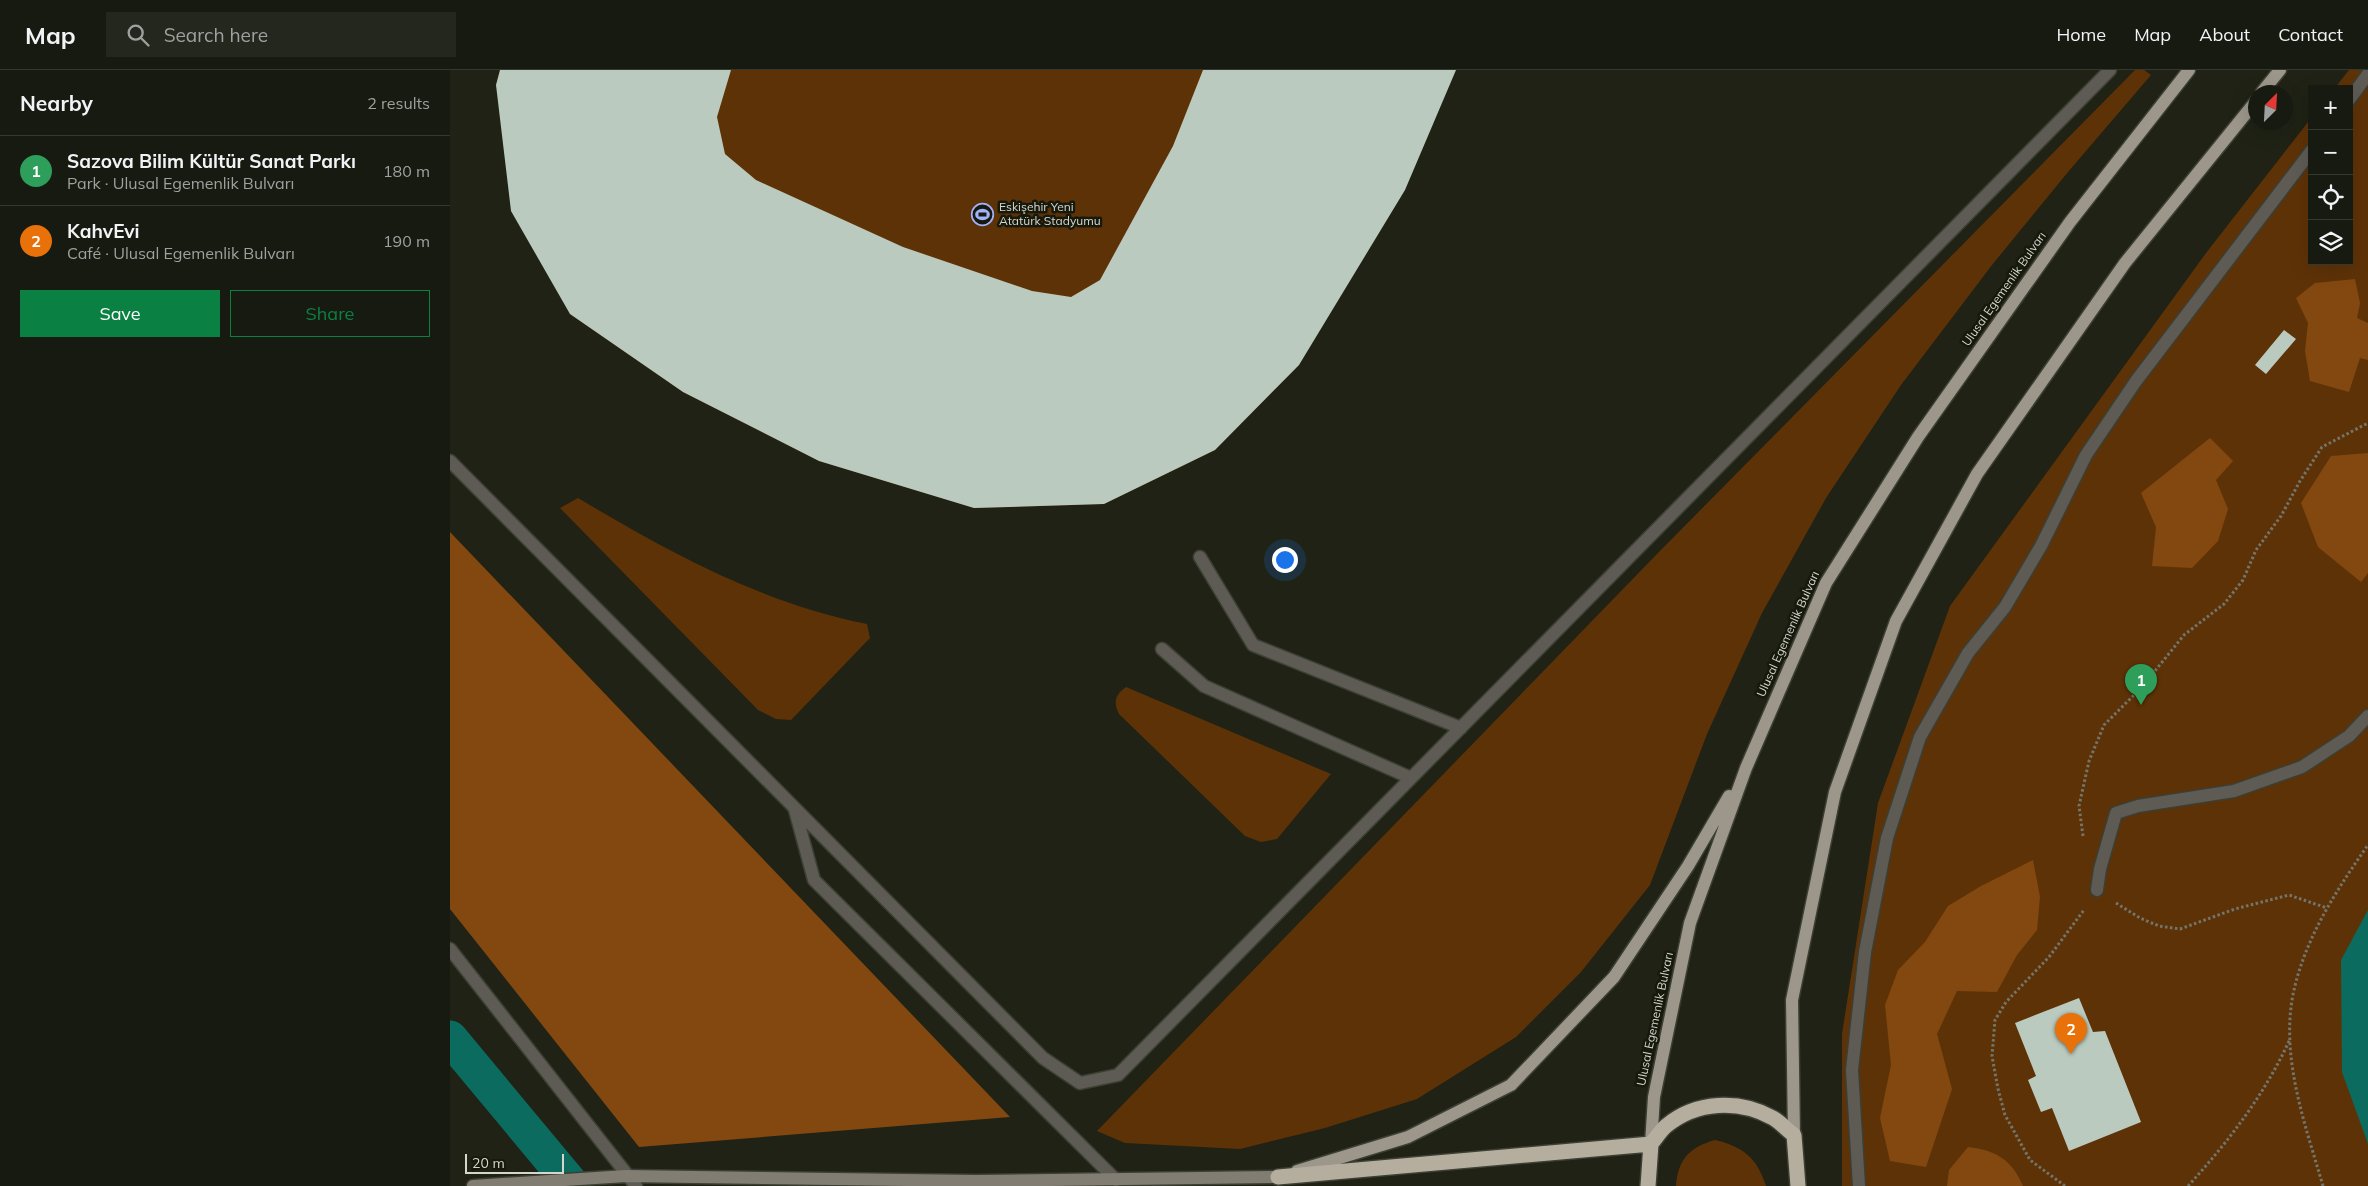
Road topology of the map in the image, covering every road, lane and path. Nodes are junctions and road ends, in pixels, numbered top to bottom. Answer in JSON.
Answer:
{"nodes":[{"id":1,"x":2110,"y":70,"type":"edge"},
{"id":2,"x":2189,"y":70,"type":"edge"},
{"id":3,"x":2280,"y":70,"type":"edge"},
{"id":4,"x":2368,"y":74,"type":"edge"},
{"id":5,"x":2268,"y":85,"type":"edge"},
{"id":6,"x":2353,"y":95,"type":"edge"},
{"id":7,"x":2248,"y":110,"type":"edge"},
{"id":8,"x":2308,"y":155,"type":"edge"},
{"id":9,"x":2368,"y":423,"type":"edge"},
{"id":10,"x":450,"y":462,"type":"edge"},
{"id":11,"x":1200,"y":558,"type":"dead end"},
{"id":12,"x":1162,"y":649,"type":"dead end"},
{"id":13,"x":2368,"y":716,"type":"edge"},
{"id":14,"x":1461,"y":728,"type":"junction"},
{"id":15,"x":1746,"y":768,"type":"junction"},
{"id":16,"x":1411,"y":778,"type":"junction"},
{"id":17,"x":795,"y":808,"type":"junction"},
{"id":18,"x":2083,"y":837,"type":"dead end"},
{"id":19,"x":2368,"y":845,"type":"edge"},
{"id":20,"x":2097,"y":890,"type":"junction"},
{"id":21,"x":2327,"y":908,"type":"junction"},
{"id":22,"x":450,"y":949,"type":"edge"},
{"id":23,"x":2290,"y":1038,"type":"junction"},
{"id":24,"x":1794,"y":1135,"type":"junction"},
{"id":25,"x":1652,"y":1144,"type":"junction"},
{"id":26,"x":626,"y":1176,"type":"junction"},
{"id":27,"x":1278,"y":1177,"type":"junction"},
{"id":28,"x":1116,"y":1180,"type":"junction"},
{"id":29,"x":474,"y":1186,"type":"edge"},
{"id":30,"x":636,"y":1186,"type":"edge"},
{"id":31,"x":1648,"y":1186,"type":"edge"},
{"id":32,"x":1798,"y":1186,"type":"edge"},
{"id":33,"x":1859,"y":1186,"type":"edge"},
{"id":34,"x":2065,"y":1186,"type":"edge"},
{"id":35,"x":2188,"y":1186,"type":"edge"},
{"id":36,"x":2324,"y":1186,"type":"edge"}],
"edges":[{"from":1,"to":14,"type":"street"},
{"from":2,"to":15,"type":"main road","name":"Ulusal Egemenlik Bulvarı"},
{"from":3,"to":5,"type":"main road"},
{"from":4,"to":6,"type":"street"},
{"from":7,"to":24,"type":"main road"},
{"from":8,"to":33,"type":"street"},
{"from":9,"to":18,"type":"path"},
{"from":10,"to":17,"type":"street"},
{"from":11,"to":14,"type":"street"},
{"from":12,"to":16,"type":"street"},
{"from":13,"to":20,"type":"street"},
{"from":14,"to":16,"type":"street"},
{"from":15,"to":25,"type":"main road","name":"Ulusal Egemenlik Bulvarı"},
{"from":15,"to":27,"type":"main road"},
{"from":16,"to":17,"type":"street"},
{"from":17,"to":28,"type":"street"},
{"from":19,"to":21,"type":"path"},
{"from":20,"to":21,"type":"path"},
{"from":20,"to":34,"type":"path"},
{"from":21,"to":23,"type":"path"},
{"from":22,"to":26,"type":"street"},
{"from":23,"to":35,"type":"path"},
{"from":23,"to":36,"type":"path"},
{"from":24,"to":25,"type":"highway"},
{"from":24,"to":32,"type":"highway"},
{"from":25,"to":27,"type":"highway"},
{"from":25,"to":31,"type":"highway","name":"Ulusal Egemenlik Bulvarı"},
{"from":26,"to":28,"type":"street"},
{"from":26,"to":29,"type":"street"},
{"from":26,"to":30,"type":"street"},
{"from":27,"to":28,"type":"street"}]}
